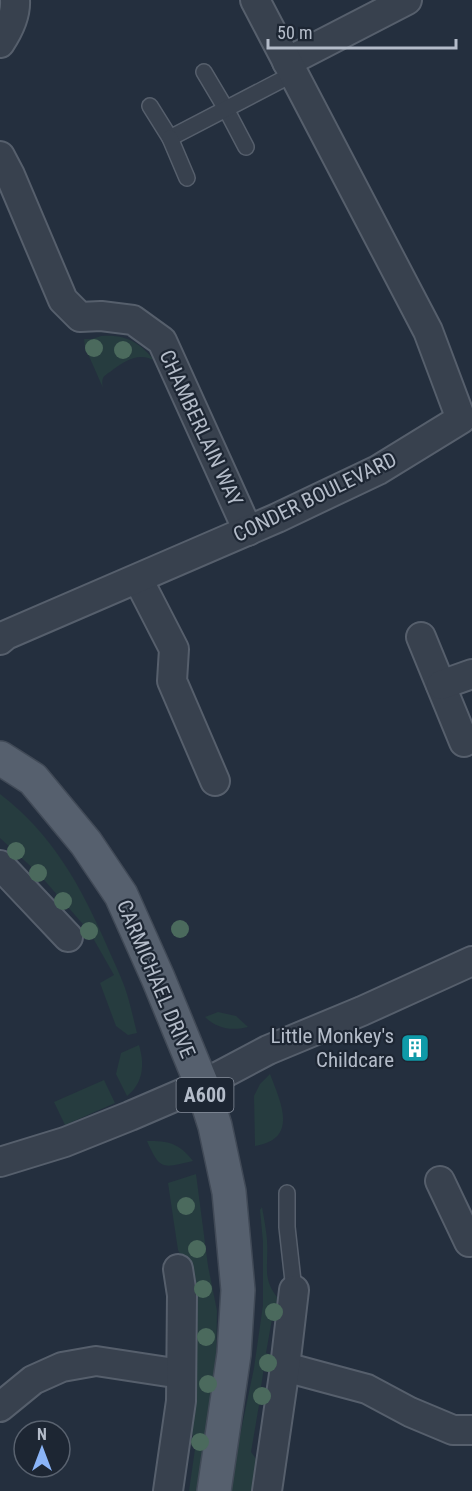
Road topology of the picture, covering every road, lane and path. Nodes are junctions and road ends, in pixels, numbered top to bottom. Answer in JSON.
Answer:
{"nodes":[{"id":1,"x":15,"y":0,"type":"edge"},
{"id":2,"x":255,"y":0,"type":"edge"},
{"id":3,"x":407,"y":0,"type":"edge"},
{"id":4,"x":0,"y":43,"type":"edge"},
{"id":5,"x":290,"y":68,"type":"junction"},
{"id":6,"x":204,"y":72,"type":"dead end"},
{"id":7,"x":150,"y":106,"type":"dead end"},
{"id":8,"x":226,"y":109,"type":"junction"},
{"id":9,"x":170,"y":138,"type":"junction"},
{"id":10,"x":246,"y":147,"type":"dead end"},
{"id":11,"x":0,"y":156,"type":"edge"},
{"id":12,"x":187,"y":178,"type":"dead end"},
{"id":13,"x":468,"y":425,"type":"edge"},
{"id":14,"x":248,"y":531,"type":"junction"},
{"id":15,"x":138,"y":579,"type":"junction"},
{"id":16,"x":2,"y":632,"type":"edge"},
{"id":17,"x":421,"y":637,"type":"dead end"},
{"id":18,"x":472,"y":674,"type":"edge"},
{"id":19,"x":441,"y":685,"type":"junction"},
{"id":20,"x":464,"y":742,"type":"dead end"},
{"id":21,"x":0,"y":758,"type":"edge"},
{"id":22,"x":214,"y":781,"type":"dead end"},
{"id":23,"x":1,"y":867,"type":"edge"},
{"id":24,"x":68,"y":937,"type":"dead end"},
{"id":25,"x":472,"y":961,"type":"edge"},
{"id":26,"x":202,"y":1085,"type":"junction"},
{"id":27,"x":0,"y":1162,"type":"edge"},
{"id":28,"x":440,"y":1181,"type":"dead end"},
{"id":29,"x":287,"y":1193,"type":"dead end"},
{"id":30,"x":472,"y":1241,"type":"edge"},
{"id":31,"x":178,"y":1269,"type":"dead end"},
{"id":32,"x":294,"y":1290,"type":"joint"},
{"id":33,"x":285,"y":1366,"type":"junction"},
{"id":34,"x":181,"y":1374,"type":"junction"},
{"id":35,"x":0,"y":1407,"type":"edge"},
{"id":36,"x":472,"y":1430,"type":"edge"},
{"id":37,"x":168,"y":1491,"type":"edge"},
{"id":38,"x":214,"y":1491,"type":"edge"},
{"id":39,"x":267,"y":1491,"type":"edge"}],
"edges":[{"from":1,"to":4,"type":"street"},
{"from":2,"to":5,"type":"street","name":"CONDER BOULEVARD"},
{"from":3,"to":5,"type":"street"},
{"from":5,"to":8,"type":"lane"},
{"from":5,"to":13,"type":"street","name":"CONDER BOULEVARD"},
{"from":6,"to":8,"type":"lane"},
{"from":7,"to":9,"type":"lane"},
{"from":8,"to":9,"type":"lane"},
{"from":8,"to":10,"type":"lane"},
{"from":9,"to":12,"type":"lane"},
{"from":11,"to":14,"type":"street","name":"CHAMBERLAIN WAY"},
{"from":13,"to":14,"type":"street","name":"CONDER BOULEVARD"},
{"from":14,"to":15,"type":"street","name":"CONDER BOULEVARD"},
{"from":15,"to":16,"type":"street","name":"CONDER BOULEVARD"},
{"from":15,"to":22,"type":"street"},
{"from":17,"to":19,"type":"street"},
{"from":18,"to":19,"type":"street"},
{"from":19,"to":20,"type":"street"},
{"from":21,"to":26,"type":"main road","name":"CARMICHAEL DRIVE","number":"A600"},
{"from":23,"to":24,"type":"street"},
{"from":25,"to":26,"type":"street"},
{"from":26,"to":27,"type":"street"},
{"from":26,"to":38,"type":"main road","name":"CARMICHAEL DRIVE","number":"A600"},
{"from":28,"to":30,"type":"street"},
{"from":29,"to":32,"type":"lane"},
{"from":31,"to":34,"type":"street"},
{"from":32,"to":33,"type":"street"},
{"from":33,"to":36,"type":"street"},
{"from":33,"to":39,"type":"street"},
{"from":34,"to":35,"type":"street"},
{"from":34,"to":37,"type":"street"}]}
